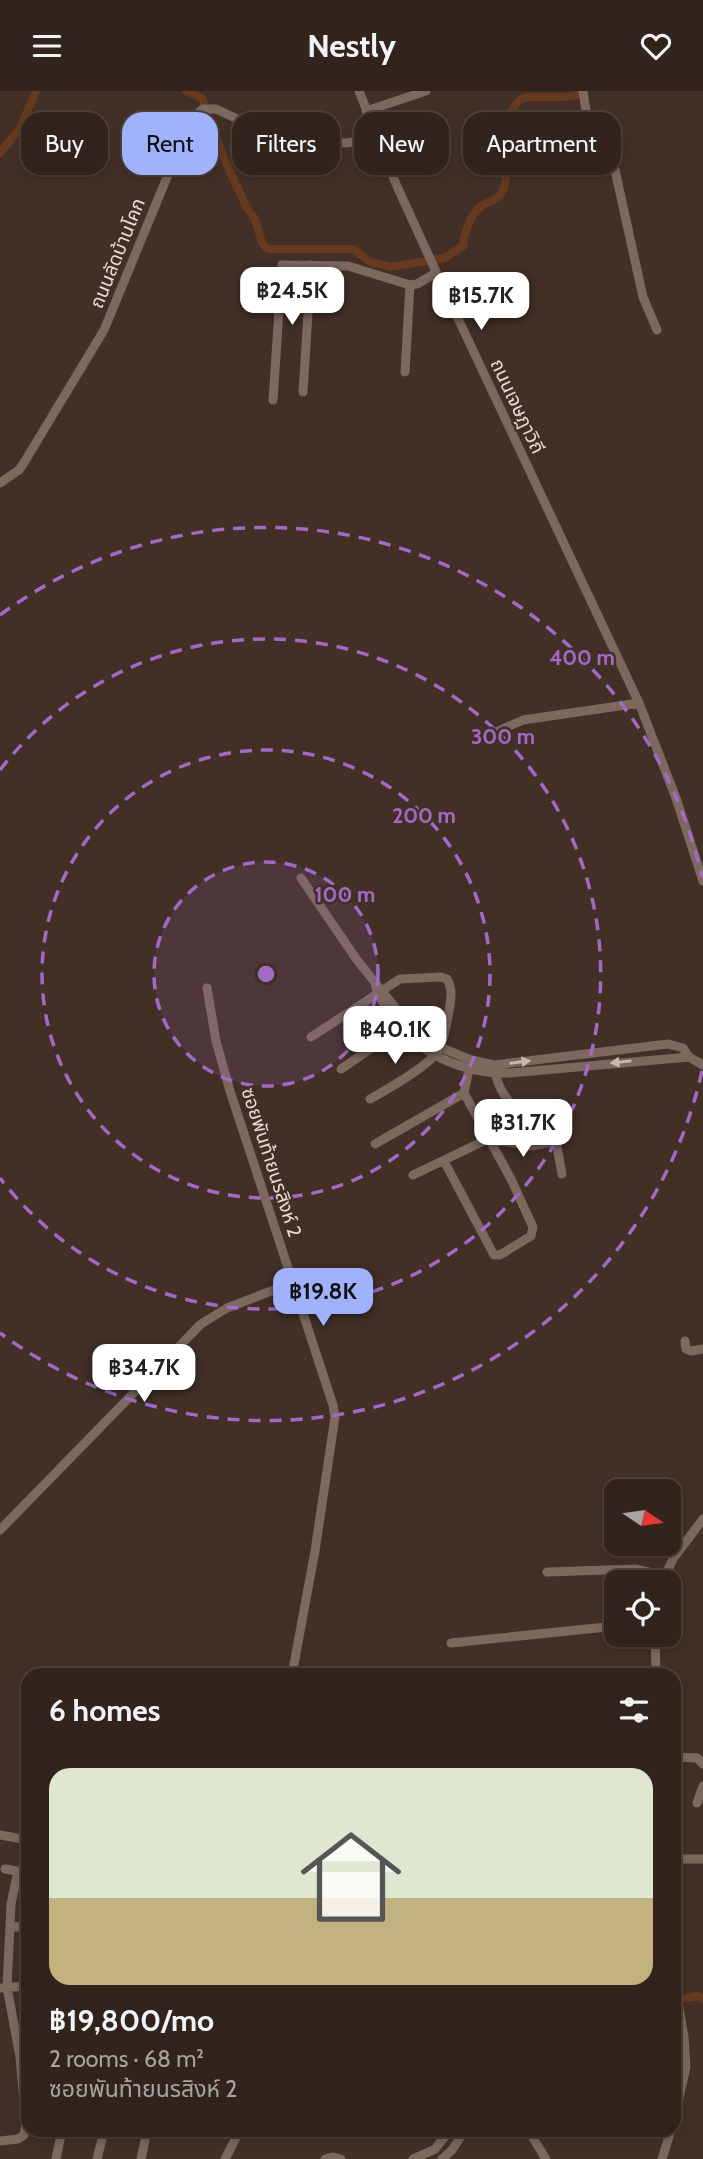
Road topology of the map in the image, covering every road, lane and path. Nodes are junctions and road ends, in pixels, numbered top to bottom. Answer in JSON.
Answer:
{"nodes":[{"id":1,"x":359,"y":91,"type":"edge"},
{"id":2,"x":426,"y":91,"type":"edge"},
{"id":3,"x":583,"y":91,"type":"edge"},
{"id":4,"x":366,"y":111,"type":"joint"},
{"id":5,"x":354,"y":142,"type":"edge"},
{"id":6,"x":393,"y":175,"type":"edge"},
{"id":7,"x":311,"y":265,"type":"junction"},
{"id":8,"x":436,"y":273,"type":"junction"},
{"id":9,"x":410,"y":285,"type":"junction"},
{"id":10,"x":278,"y":308,"type":"junction"},
{"id":11,"x":308,"y":309,"type":"junction"},
{"id":12,"x":657,"y":330,"type":"dead end"},
{"id":13,"x":405,"y":372,"type":"dead end"},
{"id":14,"x":303,"y":391,"type":"dead end"},
{"id":15,"x":273,"y":400,"type":"dead end"},
{"id":16,"x":0,"y":483,"type":"edge"},
{"id":17,"x":639,"y":703,"type":"junction"},
{"id":18,"x":496,"y":732,"type":"dead end"},
{"id":19,"x":301,"y":878,"type":"dead end"},
{"id":20,"x":703,"y":881,"type":"edge"},
{"id":21,"x":207,"y":988,"type":"dead end"},
{"id":22,"x":378,"y":989,"type":"junction"},
{"id":23,"x":400,"y":1029,"type":"junction"},
{"id":24,"x":311,"y":1037,"type":"dead end"},
{"id":25,"x":436,"y":1051,"type":"junction"},
{"id":26,"x":703,"y":1065,"type":"edge"},
{"id":27,"x":341,"y":1069,"type":"dead end"},
{"id":28,"x":469,"y":1069,"type":"junction"},
{"id":29,"x":495,"y":1070,"type":"junction"},
{"id":30,"x":464,"y":1093,"type":"junction"},
{"id":31,"x":370,"y":1099,"type":"dead end"},
{"id":32,"x":488,"y":1139,"type":"junction"},
{"id":33,"x":557,"y":1141,"type":"junction"},
{"id":34,"x":375,"y":1144,"type":"dead end"},
{"id":35,"x":444,"y":1161,"type":"junction"},
{"id":36,"x":562,"y":1174,"type":"dead end"},
{"id":37,"x":413,"y":1175,"type":"dead end"},
{"id":38,"x":292,"y":1283,"type":"junction"},
{"id":39,"x":685,"y":1341,"type":"dead end"},
{"id":40,"x":703,"y":1349,"type":"edge"},
{"id":41,"x":703,"y":1519,"type":"edge"},
{"id":42,"x":0,"y":1531,"type":"edge"},
{"id":43,"x":604,"y":1570,"type":"edge"},
{"id":44,"x":607,"y":1570,"type":"edge"},
{"id":45,"x":640,"y":1570,"type":"edge"},
{"id":46,"x":668,"y":1570,"type":"edge"},
{"id":47,"x":547,"y":1572,"type":"dead end"},
{"id":48,"x":604,"y":1627,"type":"edge"},
{"id":49,"x":451,"y":1643,"type":"dead end"},
{"id":50,"x":655,"y":1647,"type":"edge"},
{"id":51,"x":293,"y":1668,"type":"edge"},
{"id":52,"x":656,"y":1668,"type":"edge"},
{"id":53,"x":681,"y":1757,"type":"edge"},
{"id":54,"x":703,"y":1764,"type":"edge"},
{"id":55,"x":703,"y":1786,"type":"edge"},
{"id":56,"x":697,"y":1803,"type":"dead end"},
{"id":57,"x":0,"y":1835,"type":"edge"},
{"id":58,"x":21,"y":1839,"type":"edge"},
{"id":59,"x":681,"y":1859,"type":"edge"},
{"id":60,"x":703,"y":1860,"type":"edge"},
{"id":61,"x":5,"y":1869,"type":"dead end"},
{"id":62,"x":21,"y":1872,"type":"edge"},
{"id":63,"x":21,"y":1878,"type":"edge"},
{"id":64,"x":10,"y":1926,"type":"junction"},
{"id":65,"x":21,"y":1927,"type":"edge"},
{"id":66,"x":4,"y":1988,"type":"edge"},
{"id":67,"x":681,"y":2020,"type":"edge"},
{"id":68,"x":21,"y":2068,"type":"edge"},
{"id":69,"x":681,"y":2085,"type":"edge"},
{"id":70,"x":21,"y":2137,"type":"edge"},
{"id":71,"x":61,"y":2137,"type":"edge"},
{"id":72,"x":102,"y":2137,"type":"edge"},
{"id":73,"x":236,"y":2137,"type":"edge"},
{"id":74,"x":444,"y":2137,"type":"edge"},
{"id":75,"x":460,"y":2137,"type":"edge"},
{"id":76,"x":532,"y":2137,"type":"edge"},
{"id":77,"x":669,"y":2137,"type":"edge"},
{"id":78,"x":0,"y":2141,"type":"edge"},
{"id":79,"x":145,"y":2141,"type":"dead end"},
{"id":80,"x":56,"y":2159,"type":"edge"},
{"id":81,"x":97,"y":2159,"type":"edge"},
{"id":82,"x":141,"y":2159,"type":"edge"},
{"id":83,"x":225,"y":2159,"type":"edge"},
{"id":84,"x":325,"y":2159,"type":"edge"},
{"id":85,"x":341,"y":2159,"type":"edge"},
{"id":86,"x":413,"y":2159,"type":"edge"},
{"id":87,"x":442,"y":2159,"type":"edge"},
{"id":88,"x":546,"y":2159,"type":"edge"},
{"id":89,"x":662,"y":2159,"type":"edge"}],
"edges":[{"from":1,"to":4,"type":"street","name":"ถนนเจษฎาวิถี"},
{"from":2,"to":4,"type":"street"},
{"from":3,"to":12,"type":"street"},
{"from":5,"to":16,"type":"street","name":"ถนนลัดบ้านโคก"},
{"from":6,"to":8,"type":"street","name":"ถนนเจษฎาวิถี"},
{"from":7,"to":9,"type":"street"},
{"from":7,"to":10,"type":"street"},
{"from":7,"to":11,"type":"street"},
{"from":8,"to":9,"type":"street"},
{"from":8,"to":17,"type":"street","name":"ถนนเจษฎาวิถี"},
{"from":9,"to":13,"type":"street"},
{"from":10,"to":11,"type":"street"},
{"from":10,"to":15,"type":"street"},
{"from":11,"to":14,"type":"street"},
{"from":17,"to":18,"type":"street"},
{"from":17,"to":20,"type":"street","name":"ถนนเจษฎาวิถี"},
{"from":19,"to":22,"type":"street"},
{"from":21,"to":38,"type":"street","name":"ซอยพันท้ายนรสิงห์ 2"},
{"from":22,"to":23,"type":"street"},
{"from":22,"to":24,"type":"street"},
{"from":22,"to":25,"type":"street"},
{"from":22,"to":25,"type":"street"},
{"from":23,"to":25,"type":"street"},
{"from":23,"to":27,"type":"street"},
{"from":25,"to":28,"type":"street"},
{"from":25,"to":29,"type":"street"},
{"from":25,"to":31,"type":"street"},
{"from":26,"to":29,"type":"street"},
{"from":28,"to":29,"type":"street"},
{"from":28,"to":30,"type":"street"},
{"from":29,"to":33,"type":"street"},
{"from":30,"to":32,"type":"street"},
{"from":30,"to":34,"type":"street"},
{"from":32,"to":33,"type":"street"},
{"from":32,"to":35,"type":"street"},
{"from":32,"to":35,"type":"street"},
{"from":33,"to":36,"type":"street"},
{"from":35,"to":37,"type":"street"},
{"from":38,"to":42,"type":"street"},
{"from":38,"to":51,"type":"street","name":"ซอยพันท้ายนรสิงห์ 2"},
{"from":39,"to":40,"type":"street"},
{"from":41,"to":46,"type":"street"},
{"from":43,"to":47,"type":"street"},
{"from":44,"to":45,"type":"street"},
{"from":48,"to":49,"type":"street"},
{"from":50,"to":52,"type":"street"},
{"from":53,"to":54,"type":"street"},
{"from":55,"to":56,"type":"street"},
{"from":57,"to":58,"type":"street"},
{"from":59,"to":60,"type":"street"},
{"from":61,"to":62,"type":"street"},
{"from":63,"to":64,"type":"street"},
{"from":64,"to":65,"type":"street"},
{"from":64,"to":66,"type":"street"},
{"from":66,"to":68,"type":"street"},
{"from":67,"to":69,"type":"street"},
{"from":70,"to":78,"type":"street"},
{"from":71,"to":80,"type":"street"},
{"from":72,"to":81,"type":"street"},
{"from":73,"to":83,"type":"street"},
{"from":74,"to":86,"type":"street"},
{"from":75,"to":87,"type":"street"},
{"from":76,"to":88,"type":"street"},
{"from":77,"to":89,"type":"street"},
{"from":79,"to":82,"type":"street"},
{"from":84,"to":85,"type":"street"}]}
